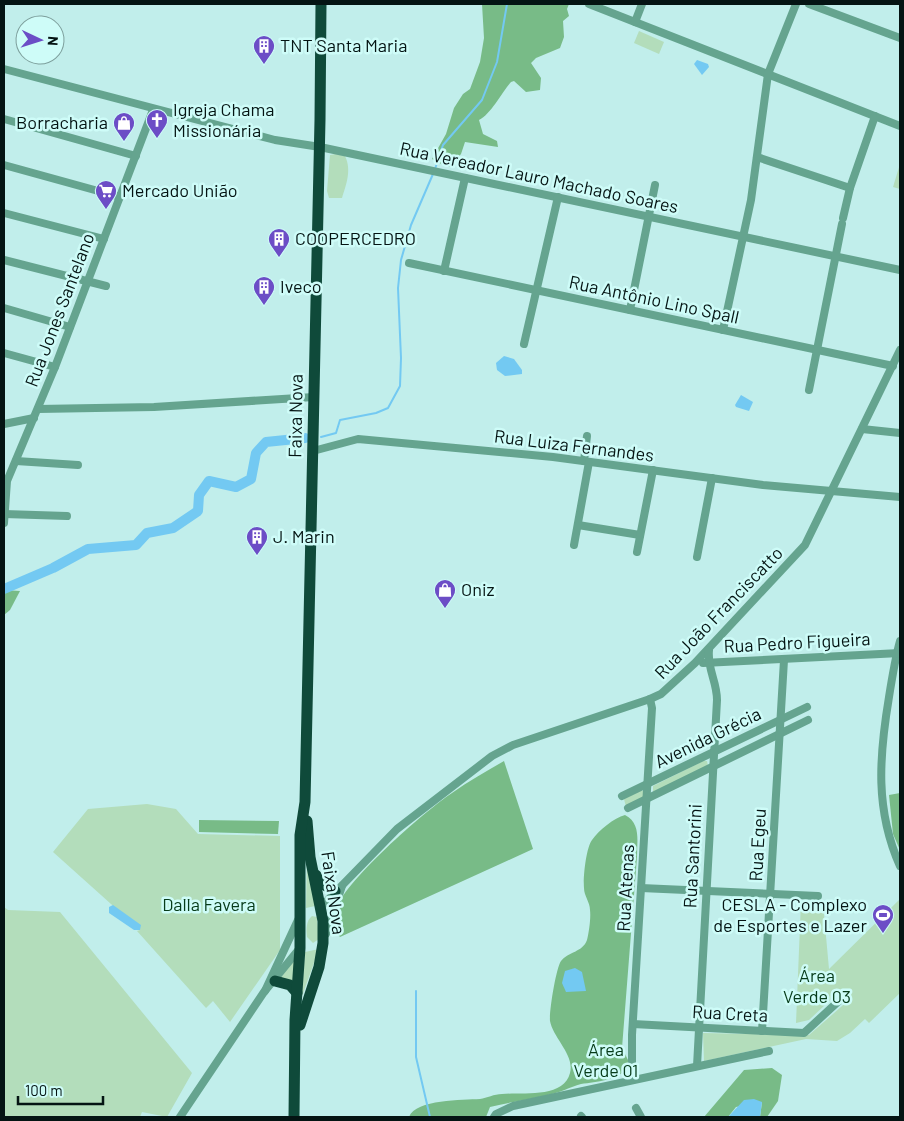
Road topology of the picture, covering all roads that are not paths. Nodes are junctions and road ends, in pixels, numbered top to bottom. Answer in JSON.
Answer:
{"nodes":[{"id":1,"x":321,"y":4,"type":"edge"},
{"id":2,"x":329,"y":4,"type":"edge"},
{"id":3,"x":589,"y":4,"type":"edge"},
{"id":4,"x":642,"y":4,"type":"edge"},
{"id":5,"x":796,"y":4,"type":"edge"},
{"id":6,"x":809,"y":4,"type":"edge"},
{"id":7,"x":635,"y":22,"type":"junction"},
{"id":8,"x":321,"y":31,"type":"junction"},
{"id":9,"x":900,"y":38,"type":"edge"},
{"id":10,"x":4,"y":69,"type":"edge"},
{"id":11,"x":768,"y":74,"type":"junction"},
{"id":12,"x":153,"y":110,"type":"junction"},
{"id":13,"x":875,"y":116,"type":"junction"},
{"id":14,"x":4,"y":119,"type":"edge"},
{"id":15,"x":900,"y":123,"type":"edge"},
{"id":16,"x":320,"y":147,"type":"junction"},
{"id":17,"x":136,"y":156,"type":"junction"},
{"id":18,"x":757,"y":157,"type":"junction"},
{"id":19,"x":4,"y":165,"type":"edge"},
{"id":20,"x":465,"y":178,"type":"junction"},
{"id":21,"x":655,"y":185,"type":"dead end"},
{"id":22,"x":850,"y":188,"type":"junction"},
{"id":23,"x":120,"y":197,"type":"junction"},
{"id":24,"x":558,"y":198,"type":"junction"},
{"id":25,"x":4,"y":213,"type":"edge"},
{"id":26,"x":649,"y":217,"type":"junction"},
{"id":27,"x":743,"y":237,"type":"junction"},
{"id":28,"x":104,"y":239,"type":"junction"},
{"id":29,"x":835,"y":256,"type":"junction"},
{"id":30,"x":4,"y":260,"type":"edge"},
{"id":31,"x":409,"y":263,"type":"dead end"},
{"id":32,"x":900,"y":270,"type":"edge"},
{"id":33,"x":444,"y":271,"type":"junction"},
{"id":34,"x":88,"y":282,"type":"junction"},
{"id":35,"x":106,"y":286,"type":"dead end"},
{"id":36,"x":536,"y":290,"type":"junction"},
{"id":37,"x":4,"y":308,"type":"edge"},
{"id":38,"x":630,"y":310,"type":"junction"},
{"id":39,"x":70,"y":327,"type":"junction"},
{"id":40,"x":723,"y":330,"type":"junction"},
{"id":41,"x":524,"y":344,"type":"dead end"},
{"id":42,"x":817,"y":350,"type":"junction"},
{"id":43,"x":900,"y":350,"type":"edge"},
{"id":44,"x":4,"y":353,"type":"edge"},
{"id":45,"x":893,"y":366,"type":"junction"},
{"id":46,"x":55,"y":367,"type":"junction"},
{"id":47,"x":809,"y":390,"type":"dead end"},
{"id":48,"x":314,"y":397,"type":"junction"},
{"id":49,"x":38,"y":409,"type":"junction"},
{"id":50,"x":34,"y":418,"type":"junction"},
{"id":51,"x":4,"y":424,"type":"edge"},
{"id":52,"x":862,"y":429,"type":"junction"},
{"id":53,"x":900,"y":433,"type":"edge"},
{"id":54,"x":588,"y":436,"type":"dead end"},
{"id":55,"x":313,"y":451,"type":"junction"},
{"id":56,"x":16,"y":461,"type":"junction"},
{"id":57,"x":587,"y":462,"type":"junction"},
{"id":58,"x":78,"y":465,"type":"dead end"},
{"id":59,"x":653,"y":470,"type":"junction"},
{"id":60,"x":712,"y":478,"type":"junction"},
{"id":61,"x":6,"y":481,"type":"edge"},
{"id":62,"x":832,"y":492,"type":"junction"},
{"id":63,"x":900,"y":496,"type":"edge"},
{"id":64,"x":67,"y":516,"type":"dead end"},
{"id":65,"x":4,"y":519,"type":"edge"},
{"id":66,"x":578,"y":525,"type":"junction"},
{"id":67,"x":640,"y":536,"type":"junction"},
{"id":68,"x":574,"y":546,"type":"dead end"},
{"id":69,"x":637,"y":552,"type":"dead end"},
{"id":70,"x":697,"y":557,"type":"dead end"},
{"id":71,"x":900,"y":641,"type":"edge"},
{"id":72,"x":709,"y":650,"type":"junction"},
{"id":73,"x":898,"y":653,"type":"edge"},
{"id":74,"x":784,"y":660,"type":"junction"},
{"id":75,"x":695,"y":663,"type":"junction"},
{"id":76,"x":707,"y":663,"type":"junction"},
{"id":77,"x":650,"y":699,"type":"junction"},
{"id":78,"x":807,"y":706,"type":"dead end"},
{"id":79,"x":780,"y":720,"type":"junction"},
{"id":80,"x":808,"y":720,"type":"dead end"},
{"id":81,"x":780,"y":734,"type":"junction"},
{"id":82,"x":714,"y":752,"type":"junction"},
{"id":83,"x":713,"y":767,"type":"junction"},
{"id":84,"x":648,"y":784,"type":"junction"},
{"id":85,"x":622,"y":796,"type":"dead end"},
{"id":86,"x":646,"y":799,"type":"junction"},
{"id":87,"x":304,"y":802,"type":"junction"},
{"id":88,"x":628,"y":808,"type":"dead end"},
{"id":89,"x":900,"y":866,"type":"edge"},
{"id":90,"x":314,"y":871,"type":"junction"},
{"id":91,"x":339,"y":888,"type":"junction"},
{"id":92,"x":641,"y":888,"type":"junction"},
{"id":93,"x":706,"y":891,"type":"junction"},
{"id":94,"x":770,"y":894,"type":"junction"},
{"id":95,"x":818,"y":896,"type":"dead end"},
{"id":96,"x":320,"y":908,"type":"junction"},
{"id":97,"x":300,"y":917,"type":"junction"},
{"id":98,"x":323,"y":943,"type":"junction"},
{"id":99,"x":300,"y":948,"type":"junction"},
{"id":100,"x":275,"y":981,"type":"junction"},
{"id":101,"x":264,"y":992,"type":"junction"},
{"id":102,"x":297,"y":993,"type":"junction"},
{"id":103,"x":842,"y":998,"type":"dead end"},
{"id":104,"x":633,"y":1024,"type":"junction"},
{"id":105,"x":698,"y":1028,"type":"junction"},
{"id":106,"x":762,"y":1031,"type":"junction"},
{"id":107,"x":295,"y":1045,"type":"junction"},
{"id":108,"x":769,"y":1051,"type":"dead end"},
{"id":109,"x":697,"y":1066,"type":"junction"},
{"id":110,"x":632,"y":1080,"type":"junction"},
{"id":111,"x":636,"y":1108,"type":"dead end"},
{"id":112,"x":180,"y":1117,"type":"edge"},
{"id":113,"x":294,"y":1117,"type":"edge"},
{"id":114,"x":494,"y":1117,"type":"edge"},
{"id":115,"x":641,"y":1117,"type":"edge"}],
"edges":[{"from":1,"to":8,"type":"highway","name":"Faixa Nova"},
{"from":2,"to":8,"type":"highway","name":"Faixa Nova"},
{"from":3,"to":7,"type":"street"},
{"from":4,"to":7,"type":"street"},
{"from":5,"to":11,"type":"street"},
{"from":6,"to":9,"type":"street"},
{"from":7,"to":11,"type":"street"},
{"from":8,"to":16,"type":"highway","name":"Faixa Nova"},
{"from":10,"to":12,"type":"street","name":"Rua Vereador Lauro Machado Soares"},
{"from":11,"to":13,"type":"street"},
{"from":11,"to":18,"type":"street"},
{"from":12,"to":16,"type":"street","name":"Rua Vereador Lauro Machado Soares"},
{"from":12,"to":17,"type":"street","name":"Rua Jones Santelano"},
{"from":13,"to":15,"type":"street"},
{"from":13,"to":22,"type":"street"},
{"from":14,"to":17,"type":"street"},
{"from":16,"to":20,"type":"street","name":"Rua Vereador Lauro Machado Soares"},
{"from":16,"to":48,"type":"highway","name":"Faixa Nova"},
{"from":17,"to":23,"type":"street","name":"Rua Jones Santelano"},
{"from":18,"to":22,"type":"street"},
{"from":18,"to":27,"type":"street"},
{"from":19,"to":23,"type":"street"},
{"from":20,"to":24,"type":"street","name":"Rua Vereador Lauro Machado Soares"},
{"from":20,"to":33,"type":"street"},
{"from":21,"to":26,"type":"street"},
{"from":22,"to":29,"type":"street"},
{"from":23,"to":28,"type":"street","name":"Rua Jones Santelano"},
{"from":24,"to":26,"type":"street","name":"Rua Vereador Lauro Machado Soares"},
{"from":24,"to":36,"type":"street"},
{"from":25,"to":28,"type":"street"},
{"from":26,"to":27,"type":"street","name":"Rua Vereador Lauro Machado Soares"},
{"from":26,"to":38,"type":"street"},
{"from":27,"to":29,"type":"street","name":"Rua Vereador Lauro Machado Soares"},
{"from":27,"to":40,"type":"street"},
{"from":28,"to":34,"type":"street","name":"Rua Jones Santelano"},
{"from":29,"to":32,"type":"street","name":"Rua Vereador Lauro Machado Soares"},
{"from":29,"to":42,"type":"street"},
{"from":30,"to":34,"type":"street"},
{"from":31,"to":33,"type":"street","name":"Rua Antônio Lino Spall"},
{"from":33,"to":36,"type":"street","name":"Rua Antônio Lino Spall"},
{"from":34,"to":35,"type":"street"},
{"from":34,"to":39,"type":"street","name":"Rua Jones Santelano"},
{"from":36,"to":38,"type":"street","name":"Rua Antônio Lino Spall"},
{"from":36,"to":41,"type":"street"},
{"from":37,"to":39,"type":"street"},
{"from":38,"to":40,"type":"street","name":"Rua Antônio Lino Spall"},
{"from":39,"to":46,"type":"street","name":"Rua Jones Santelano"},
{"from":40,"to":42,"type":"street","name":"Rua Antônio Lino Spall"},
{"from":42,"to":45,"type":"street","name":"Rua Antônio Lino Spall"},
{"from":42,"to":47,"type":"street"},
{"from":43,"to":45,"type":"street","name":"Rua João Franciscatto"},
{"from":44,"to":46,"type":"street"},
{"from":45,"to":52,"type":"street","name":"Rua João Franciscatto"},
{"from":46,"to":49,"type":"street","name":"Rua Jones Santelano"},
{"from":48,"to":49,"type":"street"},
{"from":48,"to":55,"type":"highway","name":"Faixa Nova"},
{"from":49,"to":50,"type":"street","name":"Rua Jones Santelano"},
{"from":50,"to":51,"type":"street"},
{"from":50,"to":56,"type":"street","name":"Rua Jones Santelano"},
{"from":52,"to":53,"type":"street"},
{"from":52,"to":62,"type":"street","name":"Rua João Franciscatto"},
{"from":54,"to":57,"type":"street"},
{"from":55,"to":57,"type":"street","name":"Rua Luiza Fernandes"},
{"from":55,"to":87,"type":"highway","name":"Faixa Nova"},
{"from":56,"to":58,"type":"street"},
{"from":56,"to":61,"type":"street","name":"Rua Jones Santelano"},
{"from":57,"to":59,"type":"street","name":"Rua Luiza Fernandes"},
{"from":57,"to":66,"type":"street"},
{"from":59,"to":60,"type":"street","name":"Rua Luiza Fernandes"},
{"from":59,"to":67,"type":"street"},
{"from":60,"to":62,"type":"street","name":"Rua Luiza Fernandes"},
{"from":60,"to":70,"type":"street"},
{"from":61,"to":65,"type":"street","name":"Rua Jones Santelano"},
{"from":62,"to":63,"type":"street","name":"Rua Luiza Fernandes"},
{"from":62,"to":72,"type":"street","name":"Rua João Franciscatto"},
{"from":64,"to":65,"type":"street"},
{"from":66,"to":67,"type":"street"},
{"from":66,"to":68,"type":"street"},
{"from":67,"to":69,"type":"street"},
{"from":71,"to":73,"type":"street"},
{"from":72,"to":75,"type":"street","name":"Rua João Franciscatto"},
{"from":72,"to":76,"type":"street","name":"Rua Santorini"},
{"from":73,"to":74,"type":"street","name":"Rua Pedro Figueira"},
{"from":73,"to":89,"type":"street"},
{"from":74,"to":76,"type":"street","name":"Rua Pedro Figueira"},
{"from":74,"to":79,"type":"street","name":"Rua Egeu"},
{"from":75,"to":76,"type":"street","name":"Rua Pedro Figueira"},
{"from":75,"to":77,"type":"street","name":"Rua João Franciscatto"},
{"from":76,"to":82,"type":"street","name":"Rua Santorini"},
{"from":77,"to":84,"type":"street","name":"Rua Atenas"},
{"from":77,"to":91,"type":"street","name":"Rua João Franciscatto"},
{"from":78,"to":79,"type":"street","name":"Avenida Grécia"},
{"from":79,"to":81,"type":"street","name":"Rua Egeu"},
{"from":79,"to":82,"type":"street","name":"Avenida Grécia"},
{"from":80,"to":81,"type":"street","name":"Avenida Grécia"},
{"from":81,"to":83,"type":"street","name":"Avenida Grécia"},
{"from":81,"to":94,"type":"street","name":"Rua Egeu"},
{"from":82,"to":83,"type":"street","name":"Rua Santorini"},
{"from":82,"to":84,"type":"street","name":"Avenida Grécia"},
{"from":83,"to":86,"type":"street","name":"Avenida Grécia"},
{"from":83,"to":93,"type":"street","name":"Rua Santorini"},
{"from":84,"to":85,"type":"street","name":"Avenida Grécia"},
{"from":84,"to":86,"type":"street","name":"Rua Atenas"},
{"from":86,"to":88,"type":"street","name":"Avenida Grécia"},
{"from":86,"to":92,"type":"street","name":"Rua Atenas"},
{"from":87,"to":90,"type":"highway","name":"Faixa Nova"},
{"from":87,"to":97,"type":"highway","name":"Faixa Nova"},
{"from":90,"to":91,"type":"highway"},
{"from":90,"to":96,"type":"highway","name":"Faixa Nova"},
{"from":91,"to":96,"type":"street","name":"Rua João Franciscatto"},
{"from":91,"to":98,"type":"street","name":"Rua João Franciscatto"},
{"from":92,"to":93,"type":"street"},
{"from":92,"to":104,"type":"street","name":"Rua Atenas"},
{"from":93,"to":94,"type":"street"},
{"from":93,"to":105,"type":"street","name":"Rua Santorini"},
{"from":94,"to":95,"type":"street"},
{"from":94,"to":106,"type":"street","name":"Rua Egeu"},
{"from":96,"to":97,"type":"highway"},
{"from":96,"to":98,"type":"highway","name":"Faixa Nova"},
{"from":97,"to":99,"type":"highway","name":"Faixa Nova"},
{"from":97,"to":101,"type":"street"},
{"from":98,"to":99,"type":"highway"},
{"from":98,"to":107,"type":"highway","name":"Faixa Nova"},
{"from":99,"to":100,"type":"street"},
{"from":99,"to":102,"type":"highway","name":"Faixa Nova"},
{"from":100,"to":101,"type":"street"},
{"from":100,"to":102,"type":"highway"},
{"from":101,"to":112,"type":"street"},
{"from":102,"to":107,"type":"highway","name":"Faixa Nova"},
{"from":103,"to":106,"type":"street","name":"Rua Creta"},
{"from":104,"to":105,"type":"street","name":"Rua Creta"},
{"from":104,"to":110,"type":"street","name":"Rua Atenas"},
{"from":105,"to":106,"type":"street","name":"Rua Creta"},
{"from":105,"to":109,"type":"street","name":"Rua Santorini"},
{"from":107,"to":113,"type":"highway","name":"Faixa Nova"},
{"from":108,"to":109,"type":"street"},
{"from":109,"to":110,"type":"street"},
{"from":110,"to":114,"type":"street"},
{"from":111,"to":115,"type":"street"}]}
